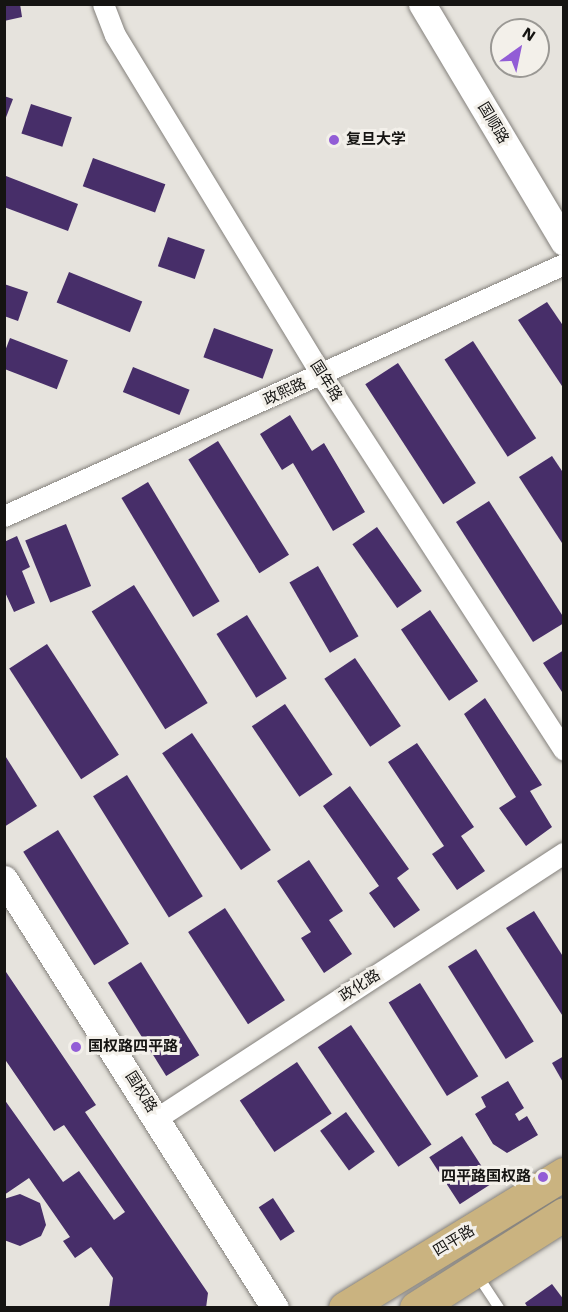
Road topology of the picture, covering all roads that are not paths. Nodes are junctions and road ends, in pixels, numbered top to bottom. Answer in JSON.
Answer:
{"nodes":[{"id":1,"x":103,"y":4,"type":"edge"},
{"id":2,"x":422,"y":4,"type":"edge"},
{"id":3,"x":564,"y":242,"type":"edge"},
{"id":4,"x":564,"y":264,"type":"edge"},
{"id":5,"x":322,"y":375,"type":"junction"},
{"id":6,"x":4,"y":516,"type":"edge"},
{"id":7,"x":564,"y":750,"type":"edge"},
{"id":8,"x":564,"y":853,"type":"edge"},
{"id":9,"x":4,"y":879,"type":"edge"},
{"id":10,"x":157,"y":1118,"type":"junction"},
{"id":11,"x":564,"y":1174,"type":"edge"},
{"id":12,"x":564,"y":1214,"type":"edge"},
{"id":13,"x":475,"y":1270,"type":"junction"},
{"id":14,"x":275,"y":1308,"type":"edge"},
{"id":15,"x":345,"y":1308,"type":"edge"},
{"id":16,"x":416,"y":1308,"type":"edge"},
{"id":17,"x":499,"y":1308,"type":"edge"}],
"edges":[{"from":1,"to":5,"type":"street","name":"国年路"},
{"from":2,"to":3,"type":"street","name":"国顺路"},
{"from":4,"to":5,"type":"street","name":"政熙路"},
{"from":5,"to":6,"type":"street","name":"政熙路"},
{"from":5,"to":7,"type":"street","name":"国年路"},
{"from":8,"to":10,"type":"street","name":"政化路"},
{"from":9,"to":10,"type":"street","name":"国权路"},
{"from":10,"to":14,"type":"street","name":"国权路"},
{"from":11,"to":15,"type":"main road","name":"四平路"},
{"from":12,"to":13,"type":"main road"},
{"from":13,"to":16,"type":"main road"},
{"from":13,"to":17,"type":"lane"}]}
